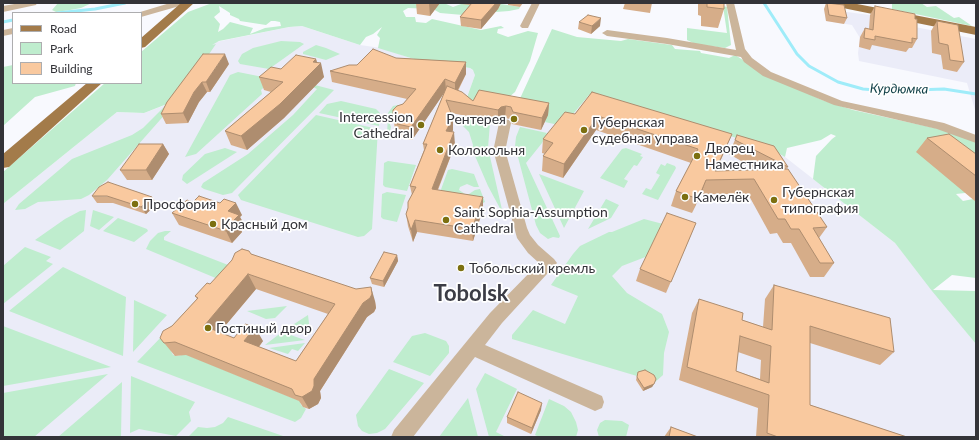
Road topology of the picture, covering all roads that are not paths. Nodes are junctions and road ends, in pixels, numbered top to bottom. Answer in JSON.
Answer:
{"nodes":[{"id":1,"x":34,"y":3,"type":"edge"},
{"id":2,"x":180,"y":3,"type":"edge"},
{"id":3,"x":188,"y":3,"type":"edge"},
{"id":4,"x":200,"y":3,"type":"edge"},
{"id":5,"x":536,"y":3,"type":"edge"},
{"id":6,"x":730,"y":3,"type":"edge"},
{"id":7,"x":833,"y":3,"type":"edge"},
{"id":8,"x":3,"y":9,"type":"edge"},
{"id":9,"x":142,"y":14,"type":"edge"},
{"id":10,"x":174,"y":16,"type":"junction"},
{"id":11,"x":525,"y":26,"type":"dead end"},
{"id":12,"x":976,"y":31,"type":"edge"},
{"id":13,"x":607,"y":33,"type":"dead end"},
{"id":14,"x":142,"y":43,"type":"edge"},
{"id":15,"x":742,"y":54,"type":"junction"},
{"id":16,"x":95,"y":84,"type":"edge"},
{"id":17,"x":504,"y":123,"type":"dead end"},
{"id":18,"x":976,"y":140,"type":"edge"},
{"id":19,"x":3,"y":163,"type":"edge"},
{"id":20,"x":473,"y":348,"type":"junction"},
{"id":21,"x":595,"y":402,"type":"dead end"},
{"id":22,"x":401,"y":437,"type":"edge"}],
"edges":[{"from":1,"to":8,"type":"street"},
{"from":2,"to":9,"type":"street"},
{"from":3,"to":10,"type":"main road"},
{"from":4,"to":10,"type":"main road"},
{"from":5,"to":11,"type":"street"},
{"from":6,"to":15,"type":"street"},
{"from":7,"to":12,"type":"main road"},
{"from":10,"to":14,"type":"main road"},
{"from":13,"to":15,"type":"street"},
{"from":15,"to":18,"type":"street"},
{"from":16,"to":19,"type":"main road"},
{"from":17,"to":20,"type":"street"},
{"from":20,"to":21,"type":"street"},
{"from":20,"to":22,"type":"street"}]}
